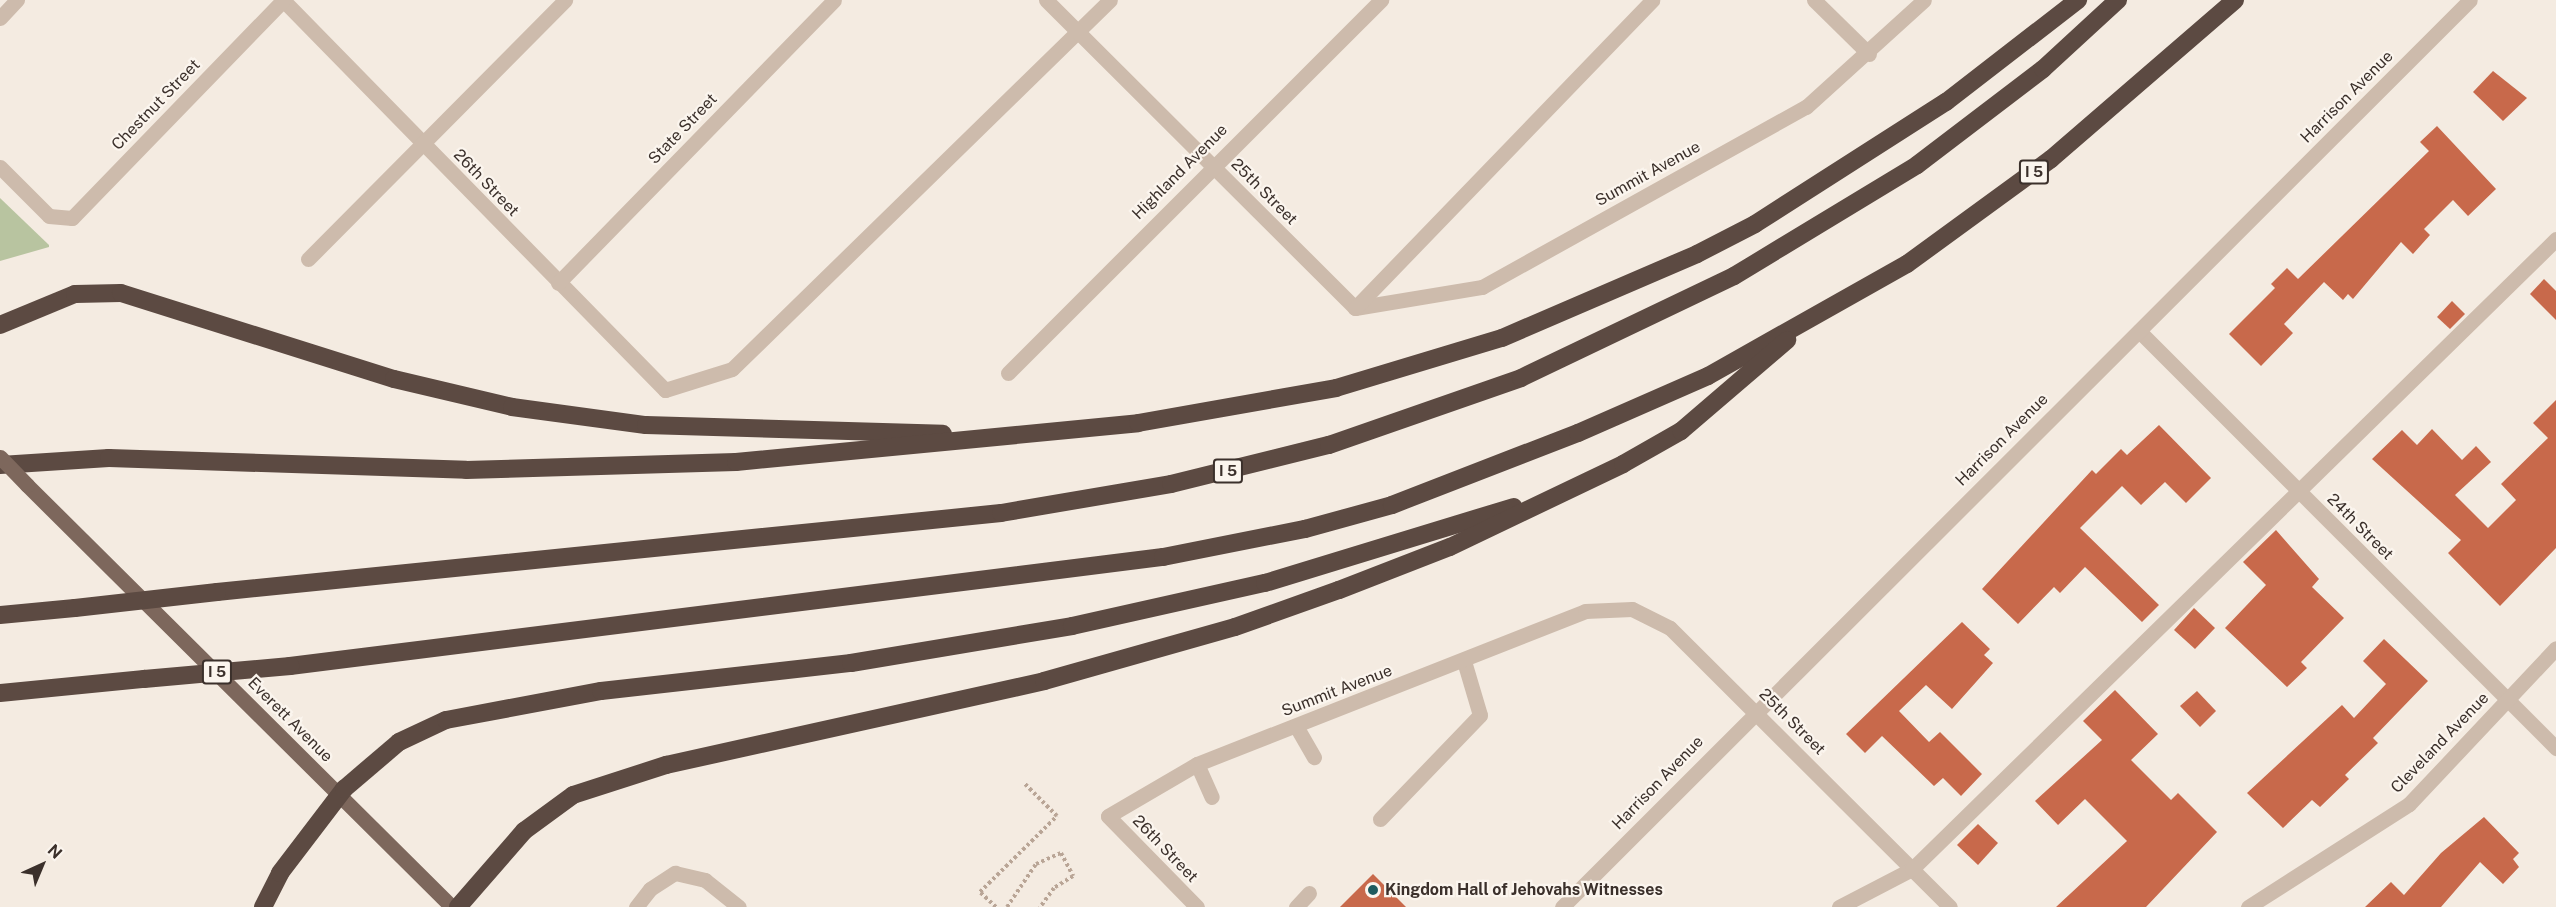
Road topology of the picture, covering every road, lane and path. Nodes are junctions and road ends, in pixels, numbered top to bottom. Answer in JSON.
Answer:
{"nodes":[{"id":1,"x":17,"y":0,"type":"edge"},
{"id":2,"x":283,"y":0,"type":"edge"},
{"id":3,"x":565,"y":0,"type":"edge"},
{"id":4,"x":834,"y":0,"type":"edge"},
{"id":5,"x":1046,"y":0,"type":"edge"},
{"id":6,"x":1110,"y":0,"type":"edge"},
{"id":7,"x":1381,"y":0,"type":"edge"},
{"id":8,"x":1652,"y":0,"type":"edge"},
{"id":9,"x":1814,"y":0,"type":"edge"},
{"id":10,"x":1924,"y":0,"type":"edge"},
{"id":11,"x":2078,"y":0,"type":"edge"},
{"id":12,"x":2118,"y":0,"type":"edge"},
{"id":13,"x":2235,"y":0,"type":"edge"},
{"id":14,"x":2470,"y":0,"type":"edge"},
{"id":15,"x":0,"y":18,"type":"edge"},
{"id":16,"x":1078,"y":33,"type":"junction"},
{"id":17,"x":1869,"y":54,"type":"junction"},
{"id":18,"x":422,"y":143,"type":"junction"},
{"id":19,"x":1211,"y":165,"type":"junction"},
{"id":20,"x":0,"y":167,"type":"edge"},
{"id":21,"x":2556,"y":239,"type":"edge"},
{"id":22,"x":308,"y":259,"type":"dead end"},
{"id":23,"x":558,"y":283,"type":"junction"},
{"id":24,"x":1355,"y":308,"type":"junction"},
{"id":25,"x":1813,"y":317,"type":"junction"},
{"id":26,"x":0,"y":325,"type":"edge"},
{"id":27,"x":2139,"y":331,"type":"junction"},
{"id":28,"x":1008,"y":373,"type":"dead end"},
{"id":29,"x":1034,"y":435,"type":"junction"},
{"id":30,"x":0,"y":457,"type":"edge"},
{"id":31,"x":0,"y":465,"type":"edge"},
{"id":32,"x":2298,"y":490,"type":"junction"},
{"id":33,"x":1536,"y":501,"type":"junction"},
{"id":34,"x":1585,"y":611,"type":"joint"},
{"id":35,"x":0,"y":615,"type":"edge"},
{"id":36,"x":2556,"y":648,"type":"edge"},
{"id":37,"x":1464,"y":661,"type":"junction"},
{"id":38,"x":0,"y":693,"type":"edge"},
{"id":39,"x":2507,"y":699,"type":"junction"},
{"id":40,"x":1754,"y":710,"type":"junction"},
{"id":41,"x":1296,"y":726,"type":"junction"},
{"id":42,"x":2556,"y":748,"type":"edge"},
{"id":43,"x":1314,"y":757,"type":"dead end"},
{"id":44,"x":1197,"y":764,"type":"junction"},
{"id":45,"x":1024,"y":783,"type":"dead end"},
{"id":46,"x":1212,"y":797,"type":"dead end"},
{"id":47,"x":1108,"y":816,"type":"joint"},
{"id":48,"x":1380,"y":819,"type":"dead end"},
{"id":49,"x":1912,"y":869,"type":"junction"},
{"id":50,"x":1309,"y":893,"type":"dead end"},
{"id":51,"x":1009,"y":906,"type":"edge"},
{"id":52,"x":263,"y":907,"type":"edge"},
{"id":53,"x":452,"y":907,"type":"edge"},
{"id":54,"x":458,"y":907,"type":"edge"},
{"id":55,"x":636,"y":907,"type":"edge"},
{"id":56,"x":739,"y":907,"type":"edge"},
{"id":57,"x":996,"y":907,"type":"edge"},
{"id":58,"x":1040,"y":907,"type":"edge"},
{"id":59,"x":1197,"y":907,"type":"edge"},
{"id":60,"x":1296,"y":907,"type":"edge"},
{"id":61,"x":1562,"y":907,"type":"edge"},
{"id":62,"x":1839,"y":907,"type":"edge"},
{"id":63,"x":1950,"y":907,"type":"edge"},
{"id":64,"x":2248,"y":907,"type":"edge"}],
"edges":[{"from":1,"to":15,"type":"street"},
{"from":2,"to":18,"type":"street","name":"26th Street"},
{"from":2,"to":20,"type":"street","name":"Chestnut Street"},
{"from":3,"to":18,"type":"street"},
{"from":4,"to":23,"type":"street","name":"State Street"},
{"from":5,"to":16,"type":"street","name":"25th Street"},
{"from":6,"to":16,"type":"street"},
{"from":7,"to":19,"type":"street","name":"Highland Avenue"},
{"from":8,"to":24,"type":"street"},
{"from":9,"to":17,"type":"street"},
{"from":10,"to":17,"type":"street","name":"Summit Avenue"},
{"from":11,"to":29,"type":"highway"},
{"from":12,"to":35,"type":"highway","number":"I 5","bridge":true},
{"from":13,"to":25,"type":"highway","number":"I 5"},
{"from":14,"to":27,"type":"street","name":"Harrison Avenue"},
{"from":16,"to":19,"type":"street","name":"25th Street"},
{"from":16,"to":23,"type":"street","name":"26th Street"},
{"from":17,"to":24,"type":"street","name":"Summit Avenue"},
{"from":18,"to":22,"type":"street"},
{"from":18,"to":23,"type":"street","name":"26th Street"},
{"from":19,"to":24,"type":"street","name":"25th Street"},
{"from":19,"to":28,"type":"street","name":"Highland Avenue"},
{"from":21,"to":32,"type":"street"},
{"from":25,"to":33,"type":"highway"},
{"from":25,"to":38,"type":"highway","number":"I 5","bridge":true},
{"from":26,"to":29,"type":"highway"},
{"from":27,"to":32,"type":"street","name":"24th Street"},
{"from":27,"to":40,"type":"street","name":"Harrison Avenue"},
{"from":29,"to":31,"type":"highway"},
{"from":30,"to":53,"type":"main road","name":"Everett Avenue","bridge":true},
{"from":32,"to":39,"type":"street","name":"24th Street"},
{"from":32,"to":49,"type":"street"},
{"from":33,"to":52,"type":"highway","bridge":true},
{"from":33,"to":54,"type":"highway"},
{"from":34,"to":37,"type":"street","name":"Summit Avenue"},
{"from":34,"to":40,"type":"street","name":"25th Street"},
{"from":36,"to":39,"type":"street","name":"Cleveland Avenue"},
{"from":37,"to":41,"type":"street","name":"Summit Avenue"},
{"from":37,"to":48,"type":"street"},
{"from":39,"to":42,"type":"street","name":"24th Street"},
{"from":39,"to":64,"type":"street","name":"Cleveland Avenue"},
{"from":40,"to":49,"type":"street","name":"25th Street"},
{"from":40,"to":61,"type":"street","name":"Harrison Avenue"},
{"from":41,"to":43,"type":"street"},
{"from":41,"to":44,"type":"street","name":"Summit Avenue"},
{"from":44,"to":46,"type":"street"},
{"from":44,"to":47,"type":"street","name":"Summit Avenue"},
{"from":45,"to":57,"type":"path"},
{"from":47,"to":59,"type":"street","name":"26th Street"},
{"from":49,"to":62,"type":"street"},
{"from":49,"to":63,"type":"street","name":"25th Street"},
{"from":50,"to":60,"type":"street"},
{"from":51,"to":58,"type":"path"},
{"from":55,"to":56,"type":"street"}]}
